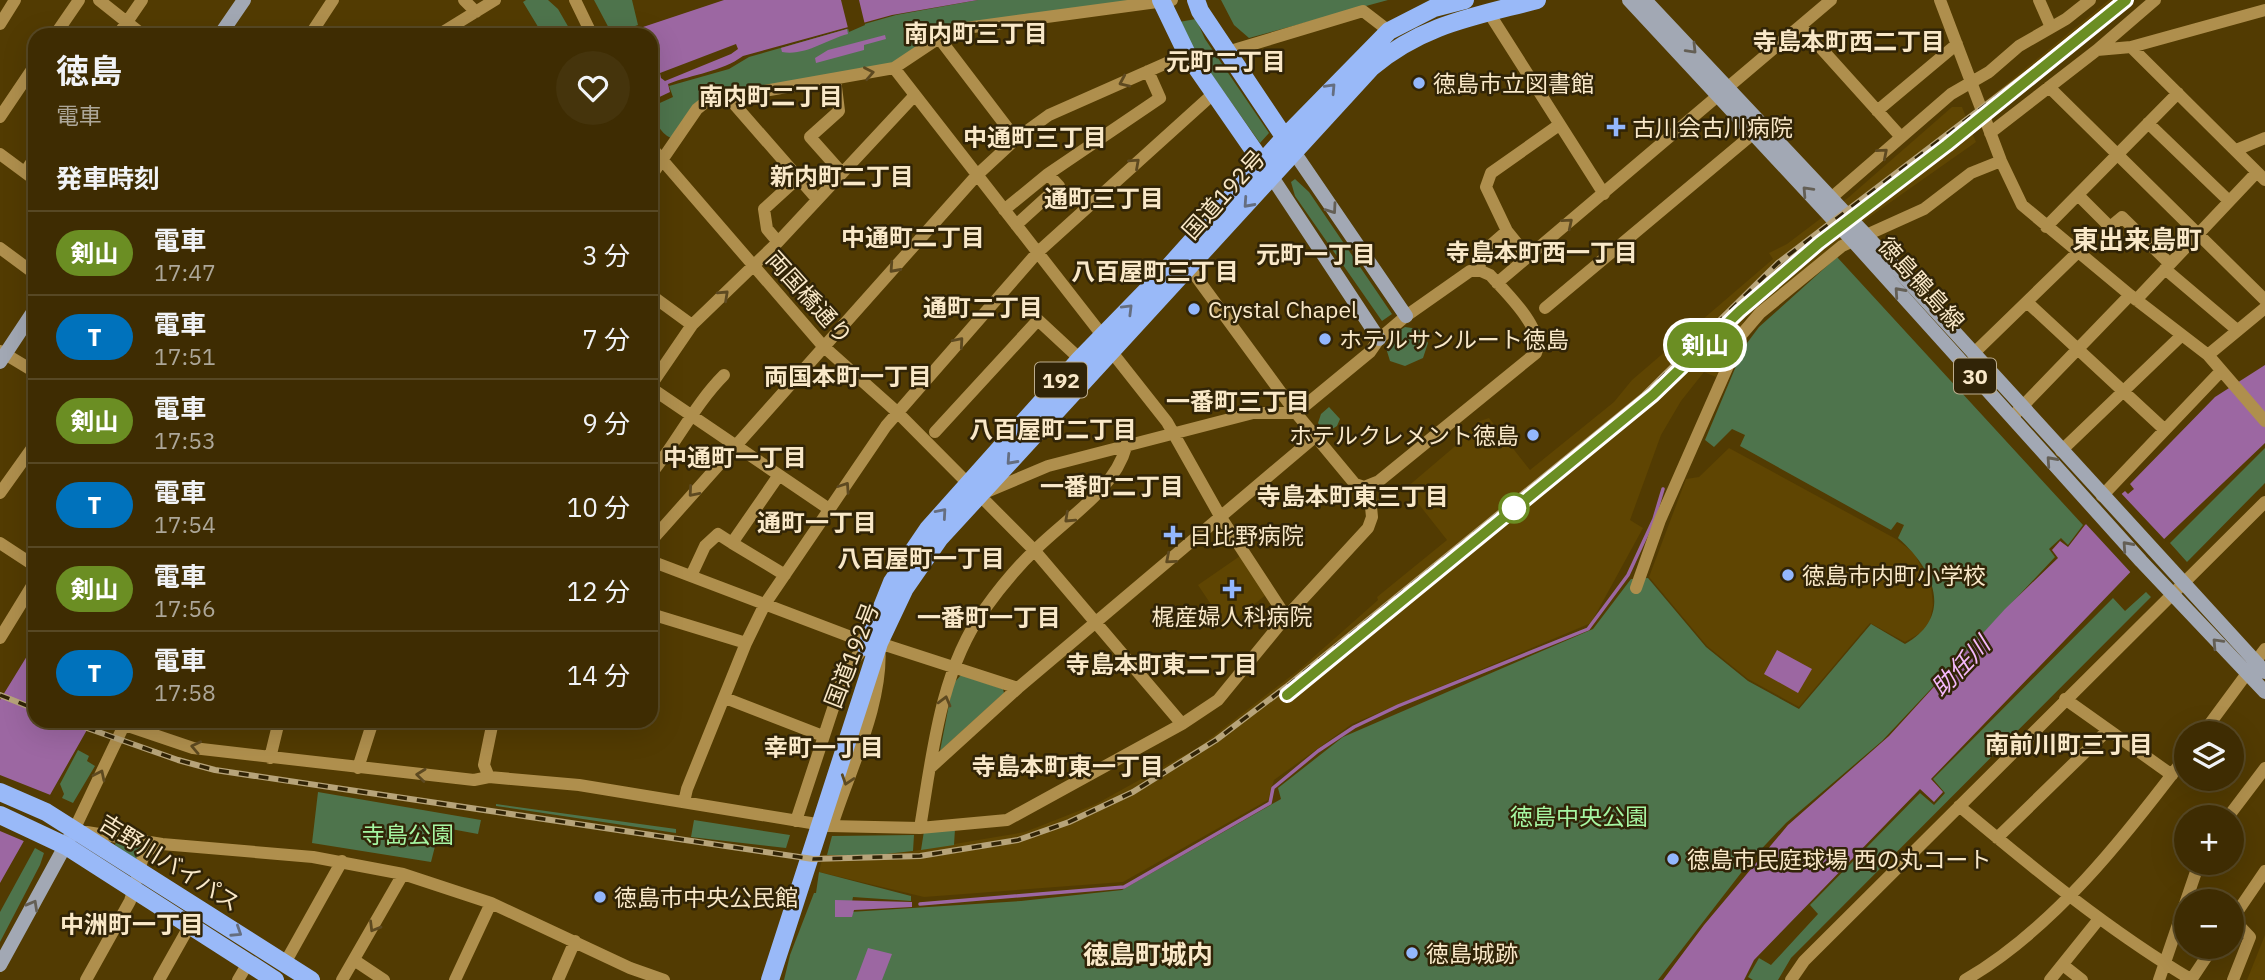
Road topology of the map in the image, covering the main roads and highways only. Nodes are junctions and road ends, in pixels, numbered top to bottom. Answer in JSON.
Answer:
{"nodes":[{"id":1,"x":244,"y":0,"type":"edge"},
{"id":2,"x":1196,"y":0,"type":"edge"},
{"id":3,"x":1465,"y":0,"type":"edge"},
{"id":4,"x":1537,"y":0,"type":"edge"},
{"id":5,"x":1629,"y":0,"type":"edge"},
{"id":6,"x":1645,"y":0,"type":"edge"},
{"id":7,"x":1165,"y":1,"type":"edge"},
{"id":8,"x":225,"y":28,"type":"edge"},
{"id":9,"x":1723,"y":92,"type":"junction"},
{"id":10,"x":1289,"y":145,"type":"junction"},
{"id":11,"x":1267,"y":170,"type":"junction"},
{"id":12,"x":1860,"y":238,"type":"junction"},
{"id":13,"x":1406,"y":316,"type":"road end"},
{"id":14,"x":28,"y":319,"type":"edge"},
{"id":15,"x":1380,"y":339,"type":"road end"},
{"id":16,"x":1106,"y":343,"type":"junction"},
{"id":17,"x":2,"y":356,"type":"edge"},
{"id":18,"x":2017,"y":412,"type":"junction"},
{"id":19,"x":974,"y":489,"type":"junction"},
{"id":20,"x":2102,"y":503,"type":"junction"},
{"id":21,"x":873,"y":643,"type":"junction"},
{"id":22,"x":2256,"y":670,"type":"edge"},
{"id":23,"x":2265,"y":692,"type":"edge"},
{"id":24,"x":0,"y":792,"type":"edge"},
{"id":25,"x":0,"y":815,"type":"edge"},
{"id":26,"x":70,"y":838,"type":"junction"},
{"id":27,"x":0,"y":965,"type":"edge"},
{"id":28,"x":275,"y":980,"type":"edge"},
{"id":29,"x":311,"y":980,"type":"edge"},
{"id":30,"x":761,"y":980,"type":"edge"},
{"id":31,"x":770,"y":980,"type":"edge"}],
"edges":[{"from":1,"to":8,"type":"main road"},
{"from":2,"to":10,"type":"highway"},
{"from":10,"to":3,"type":"highway","name":"国道192号","number":"192","one_way":true},
{"from":4,"to":10,"type":"highway","name":"国道192号","number":"192"},
{"from":5,"to":9,"type":"main road","name":"徳島鴨島線","number":"30"},
{"from":6,"to":9,"type":"main road","name":"徳島鴨島線","number":"30","one_way":true},
{"from":7,"to":11,"type":"highway"},
{"from":12,"to":9,"type":"main road","name":"徳島鴨島線","number":"30","one_way":true},
{"from":9,"to":12,"type":"main road","name":"徳島鴨島線","number":"30"},
{"from":10,"to":11,"type":"highway","name":"国道192号","number":"192"},
{"from":10,"to":13,"type":"main road","one_way":true},
{"from":11,"to":15,"type":"main road"},
{"from":16,"to":11,"type":"highway","name":"国道192号","number":"192","one_way":true},
{"from":11,"to":16,"type":"highway","name":"国道192号","number":"192","one_way":true},
{"from":18,"to":12,"type":"main road","name":"徳島鴨島線","number":"30","one_way":true},
{"from":12,"to":18,"type":"main road","name":"徳島鴨島線","number":"30"},
{"from":14,"to":17,"type":"main road"},
{"from":16,"to":19,"type":"highway","name":"国道192号","number":"192","one_way":true},
{"from":16,"to":19,"type":"highway","name":"国道192号","number":"192"},
{"from":20,"to":18,"type":"main road","name":"徳島鴨島線","number":"30","one_way":true},
{"from":18,"to":20,"type":"main road","name":"徳島鴨島線","number":"30"},
{"from":19,"to":21,"type":"highway","name":"国道192号","number":"192"},
{"from":20,"to":22,"type":"main road","name":"徳島鴨島線","number":"30"},
{"from":21,"to":30,"type":"highway","name":"国道192号","number":"192"},
{"from":21,"to":31,"type":"highway","name":"国道192号","number":"192"},
{"from":22,"to":23,"type":"main road","name":"徳島鴨島線","number":"30"},
{"from":24,"to":26,"type":"highway","name":"吉野川バイパス"},
{"from":25,"to":26,"type":"highway","name":"吉野川バイパス"},
{"from":27,"to":26,"type":"main road","one_way":true},
{"from":26,"to":28,"type":"highway","name":"吉野川バイパス"},
{"from":26,"to":29,"type":"highway","name":"吉野川バイパス","one_way":true}]}
